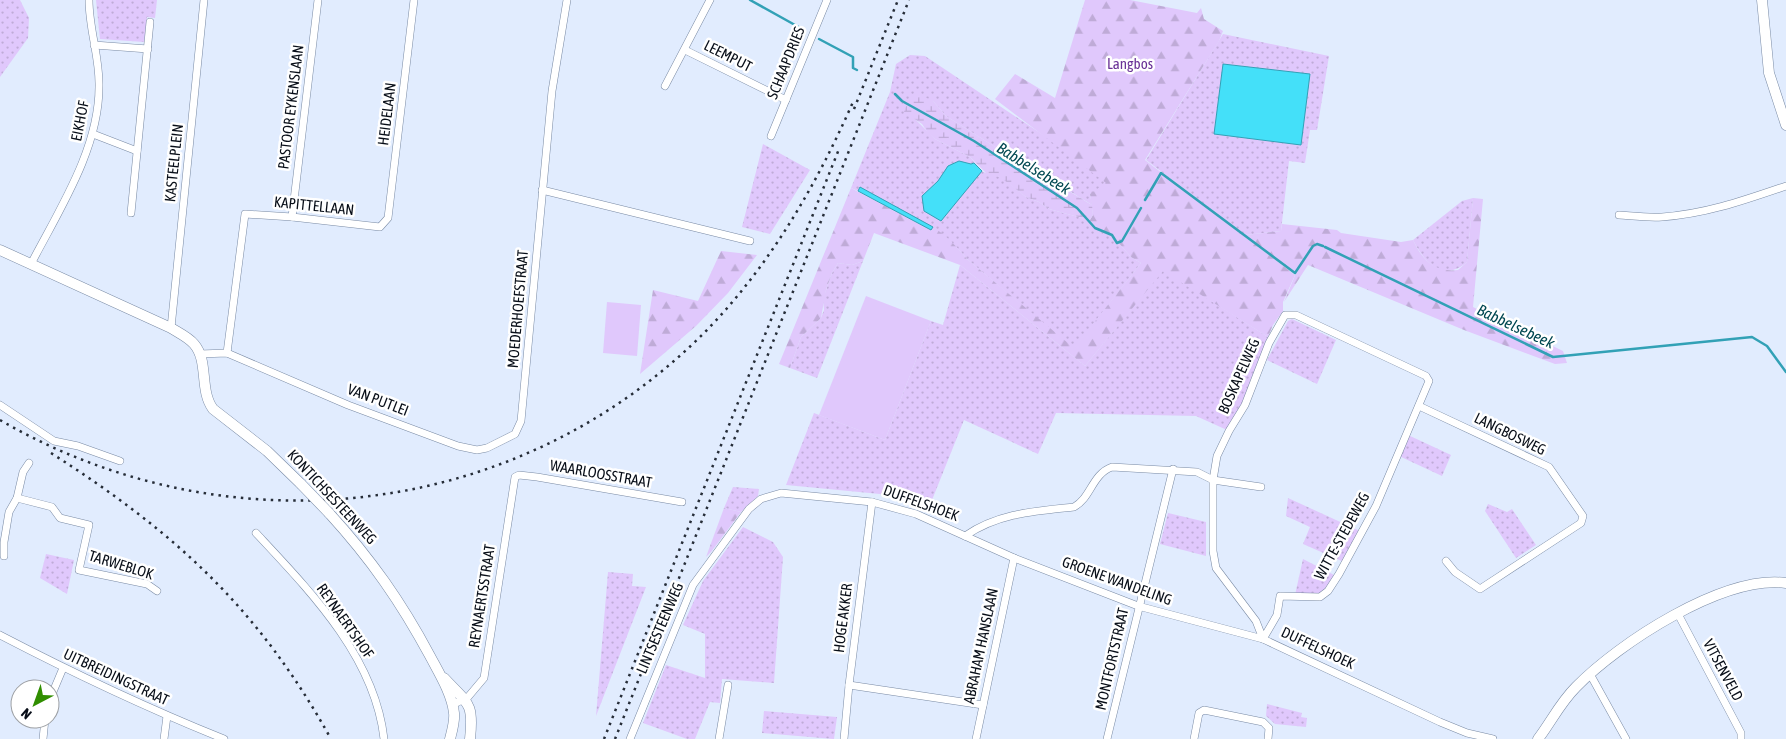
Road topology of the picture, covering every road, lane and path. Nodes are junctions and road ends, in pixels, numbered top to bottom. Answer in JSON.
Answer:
{"nodes":[{"id":1,"x":89,"y":0,"type":"edge"},
{"id":2,"x":204,"y":0,"type":"edge"},
{"id":3,"x":318,"y":0,"type":"edge"},
{"id":4,"x":414,"y":0,"type":"edge"},
{"id":5,"x":567,"y":0,"type":"edge"},
{"id":6,"x":710,"y":0,"type":"edge"},
{"id":7,"x":827,"y":0,"type":"edge"},
{"id":8,"x":1762,"y":0,"type":"edge"},
{"id":9,"x":150,"y":22,"type":"dead end"},
{"id":10,"x":94,"y":45,"type":"junction"},
{"id":11,"x":148,"y":48,"type":"junction"},
{"id":12,"x":685,"y":50,"type":"junction"},
{"id":13,"x":665,"y":86,"type":"dead end"},
{"id":14,"x":786,"y":100,"type":"junction"},
{"id":15,"x":1786,"y":126,"type":"edge"},
{"id":16,"x":94,"y":134,"type":"junction"},
{"id":17,"x":771,"y":136,"type":"dead end"},
{"id":18,"x":137,"y":151,"type":"junction"},
{"id":19,"x":1786,"y":186,"type":"edge"},
{"id":20,"x":542,"y":190,"type":"junction"},
{"id":21,"x":130,"y":213,"type":"dead end"},
{"id":22,"x":1620,"y":215,"type":"dead end"},
{"id":23,"x":292,"y":217,"type":"junction"},
{"id":24,"x":380,"y":227,"type":"joint"},
{"id":25,"x":750,"y":241,"type":"dead end"},
{"id":26,"x":0,"y":250,"type":"edge"},
{"id":27,"x":31,"y":264,"type":"junction"},
{"id":28,"x":171,"y":328,"type":"junction"},
{"id":29,"x":227,"y":353,"type":"junction"},
{"id":30,"x":200,"y":354,"type":"junction"},
{"id":31,"x":0,"y":405,"type":"edge"},
{"id":32,"x":1419,"y":406,"type":"junction"},
{"id":33,"x":518,"y":430,"type":"joint"},
{"id":34,"x":120,"y":461,"type":"dead end"},
{"id":35,"x":29,"y":463,"type":"dead end"},
{"id":36,"x":1173,"y":469,"type":"junction"},
{"id":37,"x":515,"y":477,"type":"joint"},
{"id":38,"x":1214,"y":480,"type":"junction"},
{"id":39,"x":1261,"y":487,"type":"dead end"},
{"id":40,"x":17,"y":498,"type":"junction"},
{"id":41,"x":682,"y":502,"type":"dead end"},
{"id":42,"x":872,"y":502,"type":"junction"},
{"id":43,"x":0,"y":510,"type":"edge"},
{"id":44,"x":747,"y":511,"type":"joint"},
{"id":45,"x":10,"y":512,"type":"junction"},
{"id":46,"x":256,"y":533,"type":"dead end"},
{"id":47,"x":965,"y":536,"type":"junction"},
{"id":48,"x":4,"y":556,"type":"dead end"},
{"id":49,"x":1014,"y":558,"type":"junction"},
{"id":50,"x":1446,"y":561,"type":"dead end"},
{"id":51,"x":1786,"y":583,"type":"edge"},
{"id":52,"x":157,"y":591,"type":"dead end"},
{"id":53,"x":1138,"y":606,"type":"junction"},
{"id":54,"x":1678,"y":614,"type":"junction"},
{"id":55,"x":0,"y":635,"type":"edge"},
{"id":56,"x":1263,"y":639,"type":"junction"},
{"id":57,"x":63,"y":668,"type":"junction"},
{"id":58,"x":438,"y":671,"type":"junction"},
{"id":59,"x":1590,"y":674,"type":"junction"},
{"id":60,"x":58,"y":679,"type":"edge"},
{"id":61,"x":728,"y":685,"type":"dead end"},
{"id":62,"x":848,"y":685,"type":"junction"},
{"id":63,"x":464,"y":699,"type":"junction"},
{"id":64,"x":452,"y":705,"type":"junction"},
{"id":65,"x":983,"y":705,"type":"junction"},
{"id":66,"x":167,"y":716,"type":"junction"},
{"id":67,"x":164,"y":739,"type":"edge"},
{"id":68,"x":224,"y":739,"type":"edge"},
{"id":69,"x":384,"y":739,"type":"edge"},
{"id":70,"x":450,"y":739,"type":"edge"},
{"id":71,"x":470,"y":739,"type":"edge"},
{"id":72,"x":630,"y":739,"type":"edge"},
{"id":73,"x":718,"y":739,"type":"edge"},
{"id":74,"x":844,"y":739,"type":"edge"},
{"id":75,"x":976,"y":739,"type":"edge"},
{"id":76,"x":1107,"y":739,"type":"edge"},
{"id":77,"x":1194,"y":739,"type":"edge"},
{"id":78,"x":1268,"y":739,"type":"edge"},
{"id":79,"x":1493,"y":739,"type":"edge"},
{"id":80,"x":1538,"y":739,"type":"edge"},
{"id":81,"x":1626,"y":739,"type":"edge"},
{"id":82,"x":1742,"y":739,"type":"edge"}],
"edges":[{"from":1,"to":10,"type":"street","name":"EIKHOF"},
{"from":2,"to":28,"type":"street","name":"KASTEELPLEIN"},
{"from":3,"to":23,"type":"street","name":"PASTOOR EYKENSLAAN"},
{"from":4,"to":24,"type":"street","name":"HEIDELAAN"},
{"from":5,"to":20,"type":"street","name":"MOEDERHOEFSTRAAT"},
{"from":6,"to":12,"type":"street"},
{"from":7,"to":14,"type":"street","name":"SCHAAPDRIES"},
{"from":8,"to":15,"type":"street"},
{"from":9,"to":11,"type":"street"},
{"from":10,"to":11,"type":"street"},
{"from":10,"to":16,"type":"street","name":"EIKHOF"},
{"from":11,"to":18,"type":"street"},
{"from":12,"to":13,"type":"street"},
{"from":12,"to":14,"type":"street","name":"LEEMPUT"},
{"from":14,"to":17,"type":"street","name":"SCHAAPDRIES"},
{"from":16,"to":18,"type":"street"},
{"from":16,"to":27,"type":"street","name":"EIKHOF"},
{"from":18,"to":21,"type":"street"},
{"from":19,"to":22,"type":"street"},
{"from":20,"to":25,"type":"street"},
{"from":20,"to":33,"type":"street","name":"MOEDERHOEFSTRAAT"},
{"from":23,"to":24,"type":"street","name":"KAPITTELLAAN"},
{"from":23,"to":29,"type":"street","name":"KAPITTELLAAN"},
{"from":26,"to":27,"type":"street"},
{"from":27,"to":28,"type":"street"},
{"from":28,"to":30,"type":"street"},
{"from":29,"to":30,"type":"street","name":"VAN PUTLEI"},
{"from":29,"to":33,"type":"street","name":"VAN PUTLEI"},
{"from":30,"to":58,"type":"street","name":"KONTICHSESTEENWEG","bridge":true},
{"from":31,"to":34,"type":"street"},
{"from":32,"to":38,"type":"street","name":"BOSKAPELWEG"},
{"from":32,"to":50,"type":"street","name":"LANGBOSWEG"},
{"from":32,"to":56,"type":"street","name":"WITTE-STEDEWEG"},
{"from":35,"to":40,"type":"street"},
{"from":36,"to":38,"type":"street","name":"DUFFELSHOEK"},
{"from":36,"to":47,"type":"street","name":"DUFFELSHOEK"},
{"from":36,"to":53,"type":"street","name":"MONTFORTSTRAAT"},
{"from":37,"to":41,"type":"street","name":"WAARLOOSSTRAAT"},
{"from":37,"to":63,"type":"street","name":"REYNAERTSSTRAAT"},
{"from":38,"to":39,"type":"street","name":"DUFFELSHOEK"},
{"from":38,"to":56,"type":"street","name":"DUFFELSHOEK"},
{"from":40,"to":45,"type":"street"},
{"from":40,"to":52,"type":"street","name":"TARWEBLOK"},
{"from":42,"to":44,"type":"street","name":"DUFFELSHOEK"},
{"from":42,"to":47,"type":"street","name":"DUFFELSHOEK"},
{"from":42,"to":62,"type":"street","name":"HOGE AKKER"},
{"from":43,"to":45,"type":"street"},
{"from":44,"to":72,"type":"street","name":"LINTSESTEENWEG"},
{"from":45,"to":48,"type":"street"},
{"from":46,"to":69,"type":"street","name":"REYNAERTSHOF"},
{"from":47,"to":49,"type":"street","name":"GROENE WANDELING"},
{"from":49,"to":53,"type":"street","name":"GROENE WANDELING"},
{"from":49,"to":65,"type":"street","name":"ABRAHAM HANSLAAN"},
{"from":51,"to":54,"type":"street"},
{"from":53,"to":56,"type":"street","name":"GROENE WANDELING"},
{"from":53,"to":76,"type":"street","name":"MONTFORTSTRAAT"},
{"from":54,"to":59,"type":"street"},
{"from":54,"to":82,"type":"street","name":"VITSENVELD"},
{"from":55,"to":57,"type":"street","name":"UITBREIDINGSTRAAT"},
{"from":56,"to":79,"type":"street","name":"DUFFELSHOEK"},
{"from":57,"to":60,"type":"street"},
{"from":57,"to":66,"type":"street","name":"UITBREIDINGSTRAAT"},
{"from":58,"to":63,"type":"street","name":"KONTICHSESTEENWEG"},
{"from":58,"to":64,"type":"street","name":"KONTICHSESTEENWEG"},
{"from":59,"to":80,"type":"street"},
{"from":59,"to":81,"type":"street"},
{"from":61,"to":73,"type":"street"},
{"from":62,"to":65,"type":"street"},
{"from":62,"to":74,"type":"street","name":"HOGE AKKER"},
{"from":63,"to":64,"type":"street","name":"REYNAERTSSTRAAT"},
{"from":63,"to":71,"type":"street","name":"KONTICHSESTEENWEG"},
{"from":64,"to":70,"type":"street","name":"KONTICHSESTEENWEG"},
{"from":65,"to":75,"type":"street","name":"ABRAHAM HANSLAAN"},
{"from":66,"to":67,"type":"street"},
{"from":66,"to":68,"type":"street","name":"UITBREIDINGSTRAAT"},
{"from":77,"to":78,"type":"street"}]}
